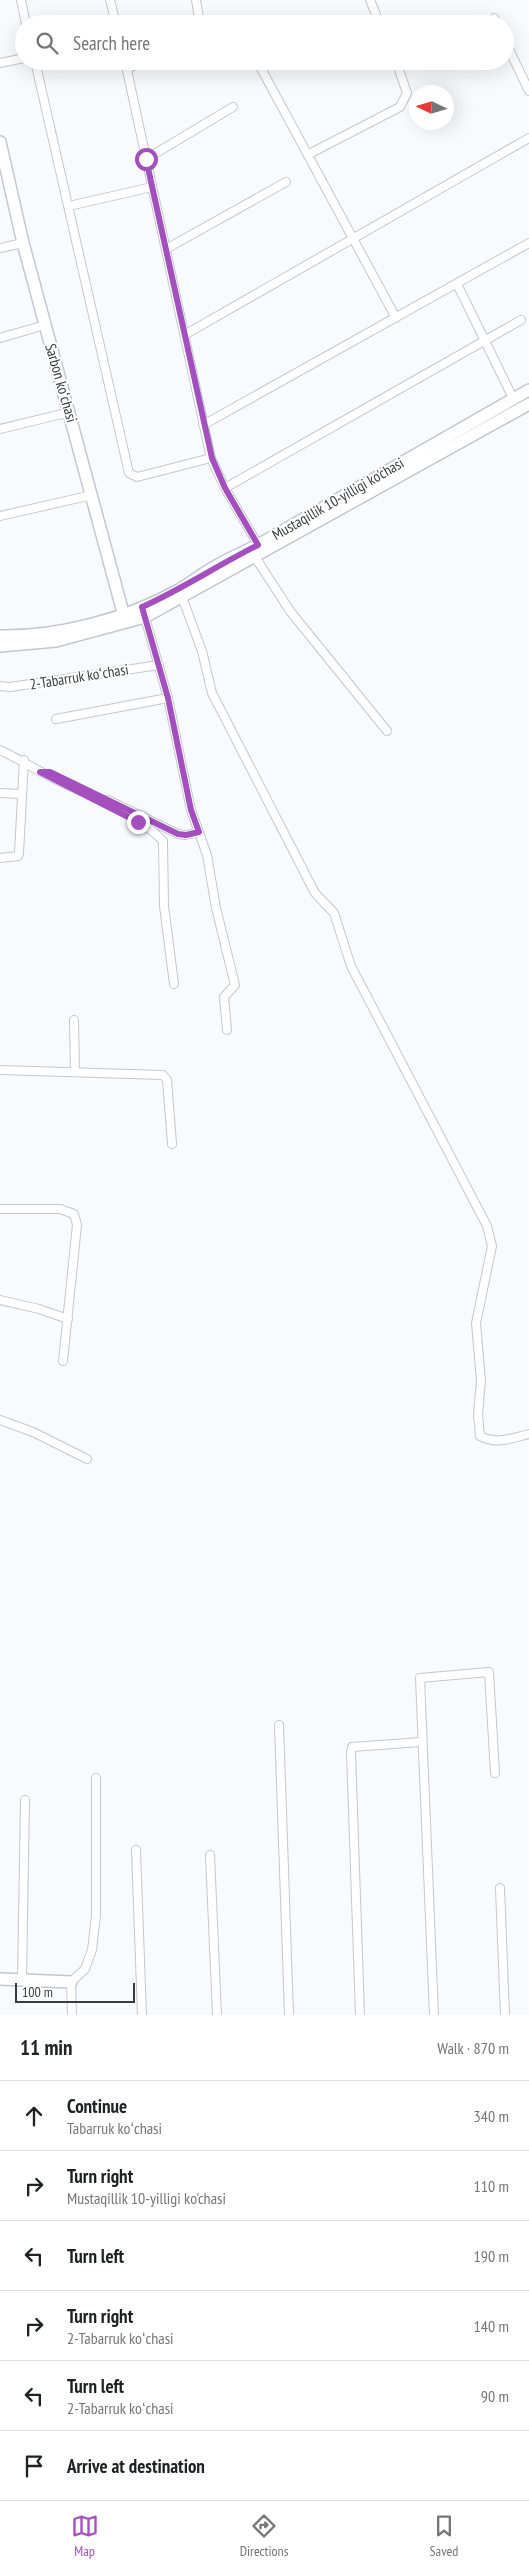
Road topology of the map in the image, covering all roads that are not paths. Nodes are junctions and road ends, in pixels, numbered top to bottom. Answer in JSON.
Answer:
{"nodes":[{"id":1,"x":21,"y":0,"type":"edge"},
{"id":2,"x":110,"y":0,"type":"edge"},
{"id":3,"x":196,"y":0,"type":"edge"},
{"id":4,"x":370,"y":0,"type":"edge"},
{"id":5,"x":24,"y":15,"type":"edge"},
{"id":6,"x":114,"y":15,"type":"edge"},
{"id":7,"x":198,"y":15,"type":"edge"},
{"id":8,"x":376,"y":15,"type":"edge"},
{"id":9,"x":15,"y":60,"type":"edge"},
{"id":10,"x":514,"y":60,"type":"edge"},
{"id":11,"x":0,"y":63,"type":"edge"},
{"id":12,"x":37,"y":70,"type":"edge"},
{"id":13,"x":127,"y":70,"type":"edge"},
{"id":14,"x":262,"y":70,"type":"edge"},
{"id":15,"x":399,"y":70,"type":"edge"},
{"id":16,"x":529,"y":91,"type":"edge"},
{"id":17,"x":233,"y":107,"type":"dead end"},
{"id":18,"x":529,"y":138,"type":"edge"},
{"id":19,"x":0,"y":142,"type":"edge"},
{"id":20,"x":308,"y":154,"type":"junction"},
{"id":21,"x":2,"y":156,"type":"edge"},
{"id":22,"x":146,"y":159,"type":"junction"},
{"id":23,"x":286,"y":182,"type":"dead end"},
{"id":24,"x":152,"y":187,"type":"junction"},
{"id":25,"x":69,"y":206,"type":"junction"},
{"id":26,"x":353,"y":240,"type":"junction"},
{"id":27,"x":23,"y":243,"type":"junction"},
{"id":28,"x":529,"y":243,"type":"edge"},
{"id":29,"x":0,"y":248,"type":"edge"},
{"id":30,"x":166,"y":249,"type":"junction"},
{"id":31,"x":457,"y":284,"type":"junction"},
{"id":32,"x":396,"y":318,"type":"junction"},
{"id":33,"x":521,"y":320,"type":"dead end"},
{"id":34,"x":45,"y":326,"type":"junction"},
{"id":35,"x":186,"y":334,"type":"junction"},
{"id":36,"x":0,"y":338,"type":"edge"},
{"id":37,"x":484,"y":341,"type":"junction"},
{"id":38,"x":529,"y":390,"type":"edge"},
{"id":39,"x":513,"y":398,"type":"junction"},
{"id":40,"x":529,"y":404,"type":"edge"},
{"id":41,"x":70,"y":412,"type":"junction"},
{"id":42,"x":203,"y":425,"type":"junction"},
{"id":43,"x":0,"y":429,"type":"edge"},
{"id":44,"x":212,"y":458,"type":"junction"},
{"id":45,"x":225,"y":488,"type":"junction"},
{"id":46,"x":92,"y":495,"type":"junction"},
{"id":47,"x":0,"y":516,"type":"edge"},
{"id":48,"x":256,"y":551,"type":"junction"},
{"id":49,"x":182,"y":597,"type":"junction"},
{"id":50,"x":143,"y":612,"type":"junction"},
{"id":51,"x":125,"y":619,"type":"junction"},
{"id":52,"x":0,"y":636,"type":"edge"},
{"id":53,"x":0,"y":646,"type":"edge"},
{"id":54,"x":159,"y":665,"type":"junction"},
{"id":55,"x":0,"y":686,"type":"edge"},
{"id":56,"x":168,"y":698,"type":"junction"},
{"id":57,"x":56,"y":719,"type":"dead end"},
{"id":58,"x":387,"y":731,"type":"dead end"},
{"id":59,"x":0,"y":750,"type":"edge"},
{"id":60,"x":24,"y":760,"type":"junction"},
{"id":61,"x":40,"y":772,"type":"junction"},
{"id":62,"x":0,"y":793,"type":"edge"},
{"id":63,"x":21,"y":794,"type":"junction"},
{"id":64,"x":199,"y":832,"type":"junction"},
{"id":65,"x":0,"y":858,"type":"edge"},
{"id":66,"x":174,"y":984,"type":"dead end"},
{"id":67,"x":74,"y":1020,"type":"dead end"},
{"id":68,"x":227,"y":1030,"type":"dead end"},
{"id":69,"x":0,"y":1070,"type":"edge"},
{"id":70,"x":75,"y":1071,"type":"junction"},
{"id":71,"x":172,"y":1144,"type":"dead end"},
{"id":72,"x":0,"y":1209,"type":"edge"},
{"id":73,"x":0,"y":1300,"type":"edge"},
{"id":74,"x":68,"y":1318,"type":"junction"},
{"id":75,"x":63,"y":1361,"type":"dead end"},
{"id":76,"x":0,"y":1420,"type":"edge"},
{"id":77,"x":529,"y":1434,"type":"edge"},
{"id":78,"x":86,"y":1459,"type":"dead end"},
{"id":79,"x":279,"y":1725,"type":"dead end"},
{"id":80,"x":421,"y":1742,"type":"junction"},
{"id":81,"x":495,"y":1773,"type":"dead end"},
{"id":82,"x":96,"y":1778,"type":"dead end"},
{"id":83,"x":25,"y":1800,"type":"dead end"},
{"id":84,"x":136,"y":1850,"type":"dead end"},
{"id":85,"x":210,"y":1855,"type":"dead end"},
{"id":86,"x":500,"y":1888,"type":"dead end"},
{"id":87,"x":0,"y":1979,"type":"edge"},
{"id":88,"x":22,"y":1979,"type":"junction"},
{"id":89,"x":71,"y":1982,"type":"junction"},
{"id":90,"x":72,"y":2015,"type":"edge"},
{"id":91,"x":142,"y":2015,"type":"edge"},
{"id":92,"x":217,"y":2015,"type":"edge"},
{"id":93,"x":289,"y":2015,"type":"edge"},
{"id":94,"x":360,"y":2015,"type":"edge"},
{"id":95,"x":434,"y":2015,"type":"edge"},
{"id":96,"x":505,"y":2015,"type":"edge"}],
"edges":[{"from":1,"to":5,"type":"street"},
{"from":2,"to":6,"type":"street"},
{"from":3,"to":7,"type":"street"},
{"from":4,"to":8,"type":"street"},
{"from":9,"to":11,"type":"street"},
{"from":10,"to":16,"type":"street"},
{"from":12,"to":25,"type":"street"},
{"from":13,"to":22,"type":"street"},
{"from":14,"to":20,"type":"street"},
{"from":15,"to":20,"type":"street"},
{"from":17,"to":22,"type":"street"},
{"from":18,"to":26,"type":"street"},
{"from":19,"to":21,"type":"main road","name":"Sarbon koʻchasi"},
{"from":20,"to":26,"type":"street"},
{"from":21,"to":27,"type":"main road","name":"Sarbon koʻchasi"},
{"from":22,"to":24,"type":"street"},
{"from":23,"to":30,"type":"street"},
{"from":24,"to":25,"type":"street"},
{"from":24,"to":30,"type":"street"},
{"from":25,"to":44,"type":"street"},
{"from":26,"to":32,"type":"street"},
{"from":26,"to":35,"type":"street"},
{"from":27,"to":29,"type":"street"},
{"from":27,"to":34,"type":"main road","name":"Sarbon koʻchasi"},
{"from":28,"to":31,"type":"street"},
{"from":30,"to":35,"type":"street"},
{"from":31,"to":32,"type":"street"},
{"from":31,"to":37,"type":"street"},
{"from":32,"to":42,"type":"street"},
{"from":33,"to":37,"type":"street"},
{"from":34,"to":36,"type":"street"},
{"from":34,"to":41,"type":"main road","name":"Sarbon koʻchasi"},
{"from":35,"to":42,"type":"street"},
{"from":37,"to":39,"type":"street"},
{"from":37,"to":45,"type":"street"},
{"from":38,"to":39,"type":"main road","name":"Mustaqillik 10-yilligi ko'chasi"},
{"from":39,"to":48,"type":"main road","name":"Mustaqillik 10-yilligi ko'chasi"},
{"from":40,"to":48,"type":"main road","name":"Mustaqillik 10-yilligi ko'chasi"},
{"from":41,"to":43,"type":"street"},
{"from":41,"to":46,"type":"main road","name":"Sarbon koʻchasi"},
{"from":42,"to":44,"type":"street"},
{"from":44,"to":45,"type":"street"},
{"from":45,"to":48,"type":"street"},
{"from":46,"to":47,"type":"street"},
{"from":46,"to":51,"type":"main road","name":"Sarbon koʻchasi"},
{"from":48,"to":49,"type":"main road","name":"Mustaqillik 10-yilligi ko'chasi"},
{"from":48,"to":50,"type":"main road","name":"Mustaqillik 10-yilligi ko'chasi"},
{"from":48,"to":58,"type":"street"},
{"from":49,"to":50,"type":"main road","name":"Mustaqillik 10-yilligi ko'chasi"},
{"from":49,"to":77,"type":"street"},
{"from":50,"to":51,"type":"main road","name":"Mustaqillik 10-yilligi ko'chasi"},
{"from":50,"to":54,"type":"street"},
{"from":51,"to":52,"type":"main road","name":"Mustaqillik 10-yilligi ko'chasi"},
{"from":51,"to":53,"type":"main road","name":"Mustaqillik 10-yilligi ko'chasi"},
{"from":54,"to":55,"type":"street","name":"2-Tabarruk koʻchasi"},
{"from":54,"to":56,"type":"street"},
{"from":56,"to":57,"type":"street"},
{"from":56,"to":64,"type":"street"},
{"from":59,"to":60,"type":"street"},
{"from":60,"to":61,"type":"street"},
{"from":60,"to":63,"type":"street"},
{"from":61,"to":64,"type":"street"},
{"from":61,"to":66,"type":"street"},
{"from":62,"to":63,"type":"street"},
{"from":63,"to":65,"type":"street"},
{"from":64,"to":68,"type":"street"},
{"from":67,"to":70,"type":"street"},
{"from":69,"to":70,"type":"street"},
{"from":70,"to":71,"type":"street"},
{"from":72,"to":74,"type":"street"},
{"from":73,"to":74,"type":"street"},
{"from":74,"to":75,"type":"street"},
{"from":76,"to":78,"type":"street"},
{"from":79,"to":93,"type":"street"},
{"from":80,"to":81,"type":"street"},
{"from":80,"to":94,"type":"street"},
{"from":80,"to":95,"type":"street"},
{"from":82,"to":89,"type":"street"},
{"from":83,"to":88,"type":"street"},
{"from":84,"to":91,"type":"street"},
{"from":85,"to":92,"type":"street"},
{"from":86,"to":96,"type":"street"},
{"from":87,"to":88,"type":"main road"},
{"from":88,"to":89,"type":"main road"},
{"from":89,"to":90,"type":"street"}]}
